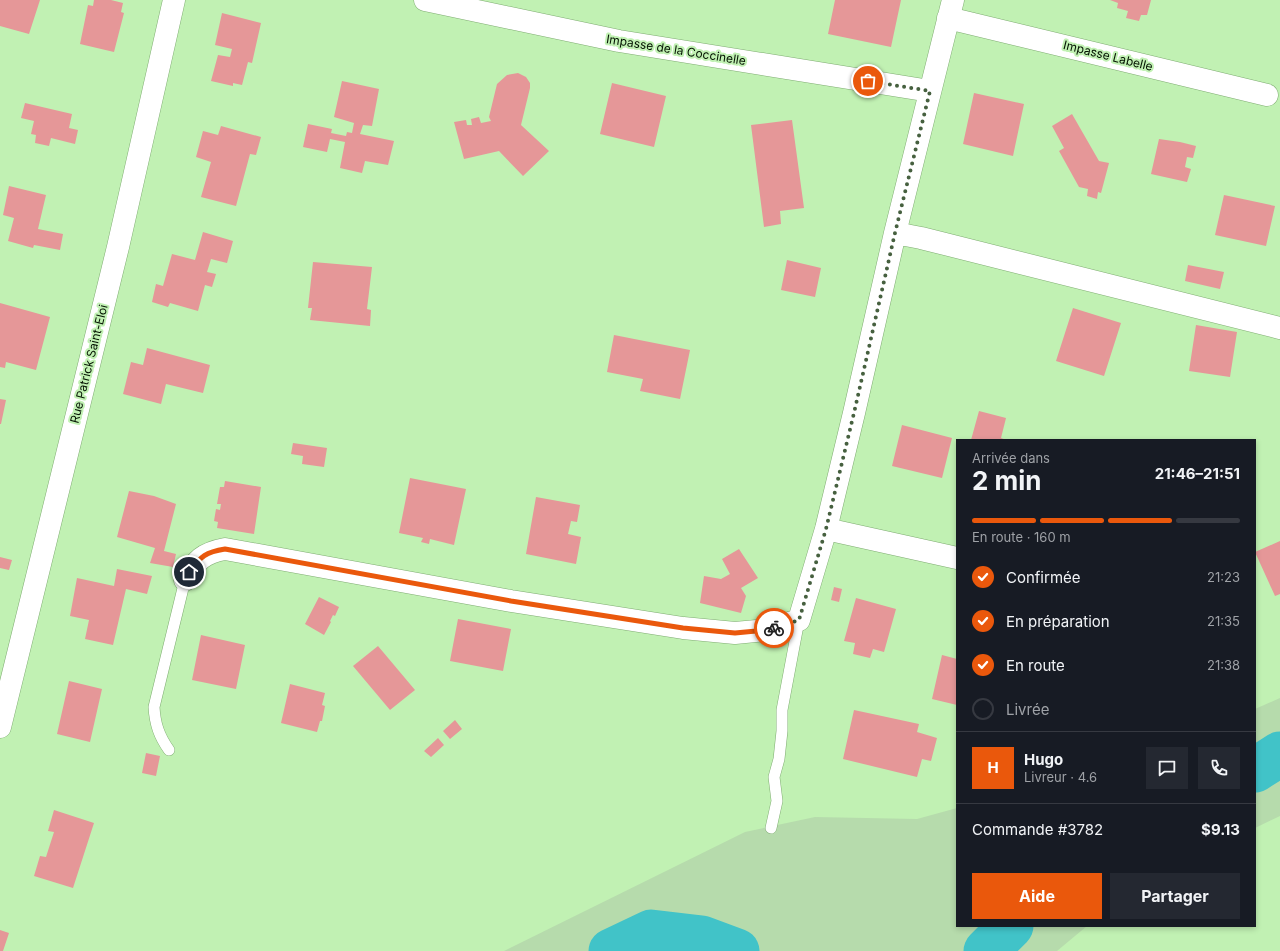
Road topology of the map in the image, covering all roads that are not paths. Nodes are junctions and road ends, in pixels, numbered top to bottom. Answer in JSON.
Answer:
{"nodes":[{"id":1,"x":174,"y":0,"type":"edge"},
{"id":2,"x":425,"y":0,"type":"edge"},
{"id":3,"x":951,"y":9,"type":"edge"},
{"id":4,"x":930,"y":91,"type":"junction"},
{"id":5,"x":1267,"y":95,"type":"dead end"},
{"id":6,"x":895,"y":233,"type":"junction"},
{"id":7,"x":1280,"y":328,"type":"edge"},
{"id":8,"x":826,"y":529,"type":"junction"},
{"id":9,"x":956,"y":558,"type":"edge"},
{"id":10,"x":185,"y":580,"type":"joint"},
{"id":11,"x":799,"y":620,"type":"junction"},
{"id":12,"x":0,"y":727,"type":"edge"},
{"id":13,"x":169,"y":750,"type":"dead end"},
{"id":14,"x":771,"y":828,"type":"dead end"}],
"edges":[{"from":1,"to":12,"type":"street","name":"Rue Patrick Saint-Eloi"},
{"from":2,"to":4,"type":"street","name":"Impasse de la Coccinelle"},
{"from":3,"to":4,"type":"street"},
{"from":3,"to":5,"type":"street","name":"Impasse Labelle"},
{"from":4,"to":6,"type":"street"},
{"from":6,"to":7,"type":"street"},
{"from":6,"to":8,"type":"street"},
{"from":8,"to":9,"type":"street"},
{"from":8,"to":11,"type":"street"},
{"from":10,"to":11,"type":"street"},
{"from":10,"to":13,"type":"lane"},
{"from":11,"to":14,"type":"lane"}]}
